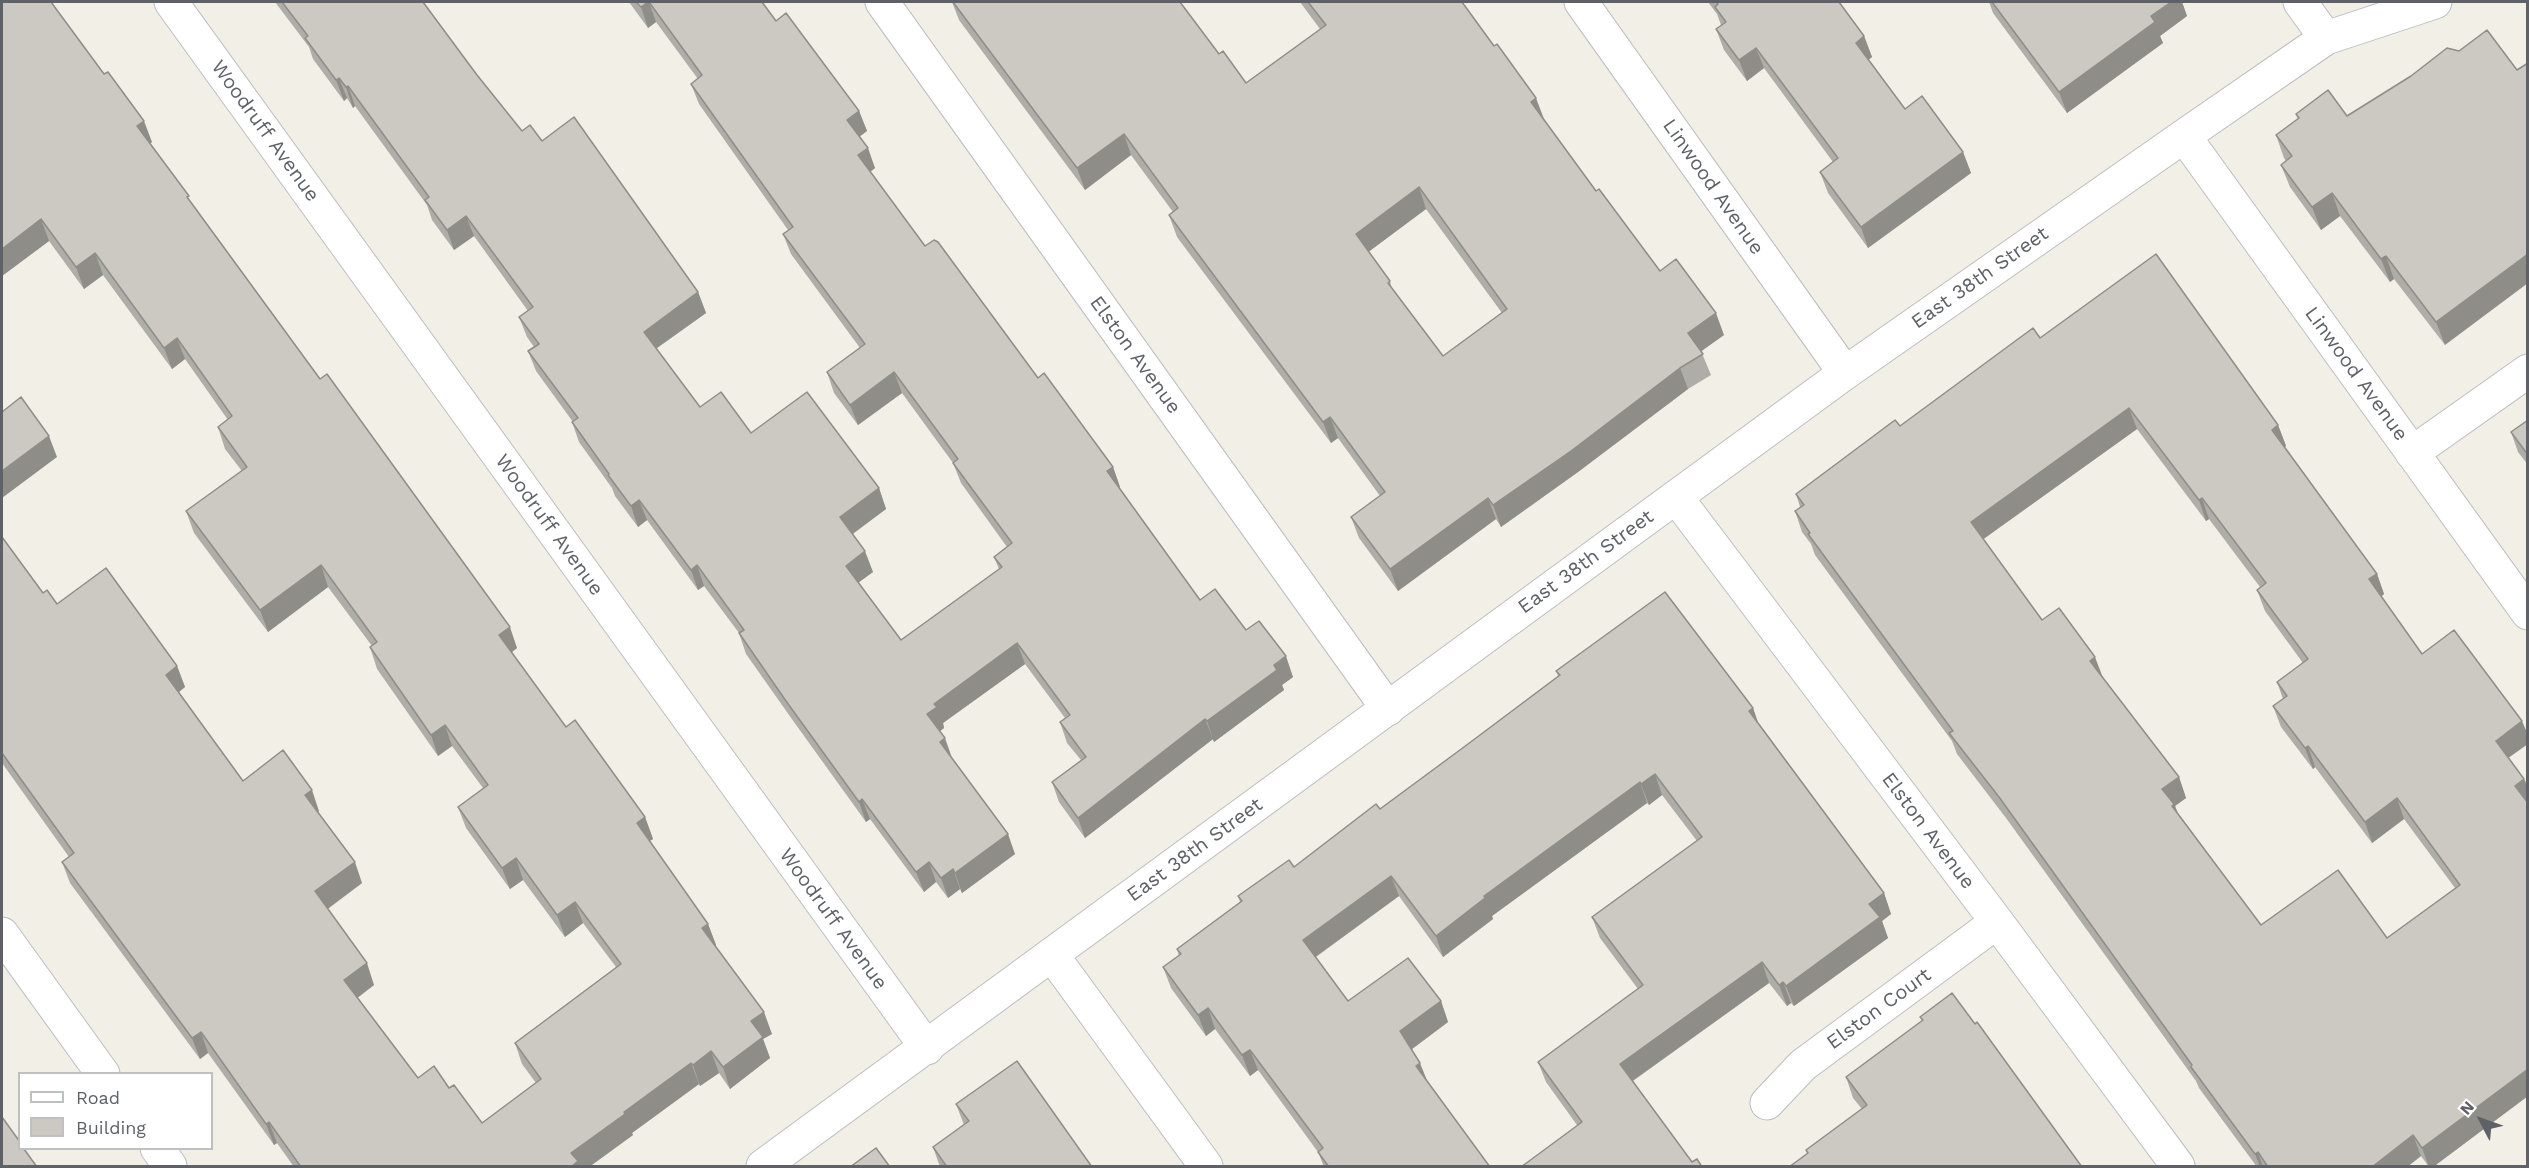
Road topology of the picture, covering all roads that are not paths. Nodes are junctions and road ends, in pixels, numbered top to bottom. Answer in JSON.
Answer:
{"nodes":[{"id":1,"x":171,"y":2,"type":"edge"},
{"id":2,"x":882,"y":2,"type":"edge"},
{"id":3,"x":1581,"y":2,"type":"edge"},
{"id":4,"x":2300,"y":2,"type":"edge"},
{"id":5,"x":2435,"y":2,"type":"edge"},
{"id":6,"x":2326,"y":38,"type":"junction"},
{"id":7,"x":2184,"y":136,"type":"junction"},
{"id":8,"x":2528,"y":371,"type":"edge"},
{"id":9,"x":1845,"y":373,"type":"junction"},
{"id":10,"x":2412,"y":453,"type":"junction"},
{"id":11,"x":1676,"y":497,"type":"junction"},
{"id":12,"x":2528,"y":613,"type":"edge"},
{"id":13,"x":1388,"y":709,"type":"junction"},
{"id":14,"x":1997,"y":922,"type":"junction"},
{"id":15,"x":2,"y":934,"type":"edge"},
{"id":16,"x":1052,"y":955,"type":"junction"},
{"id":17,"x":927,"y":1048,"type":"junction"},
{"id":18,"x":102,"y":1072,"type":"edge"},
{"id":19,"x":1767,"y":1103,"type":"dead end"},
{"id":20,"x":158,"y":1150,"type":"edge"},
{"id":21,"x":170,"y":1167,"type":"edge"},
{"id":22,"x":763,"y":1167,"type":"edge"},
{"id":23,"x":1206,"y":1167,"type":"edge"},
{"id":24,"x":2178,"y":1167,"type":"edge"}],
"edges":[{"from":1,"to":17,"type":"street","name":"Woodruff Avenue"},
{"from":2,"to":13,"type":"street","name":"Elston Avenue"},
{"from":3,"to":9,"type":"street","name":"Linwood Avenue"},
{"from":4,"to":6,"type":"street"},
{"from":5,"to":6,"type":"street","name":"East 38th Street"},
{"from":6,"to":7,"type":"street","name":"East 38th Street"},
{"from":7,"to":9,"type":"street","name":"East 38th Street"},
{"from":7,"to":10,"type":"street","name":"Linwood Avenue"},
{"from":8,"to":10,"type":"street"},
{"from":9,"to":11,"type":"street","name":"East 38th Street"},
{"from":10,"to":12,"type":"street","name":"Linwood Avenue"},
{"from":11,"to":13,"type":"street","name":"East 38th Street"},
{"from":11,"to":14,"type":"street","name":"Elston Avenue"},
{"from":13,"to":16,"type":"street","name":"East 38th Street"},
{"from":14,"to":19,"type":"street","name":"Elston Court"},
{"from":14,"to":24,"type":"street","name":"Elston Avenue"},
{"from":15,"to":18,"type":"street"},
{"from":16,"to":17,"type":"street","name":"East 38th Street"},
{"from":16,"to":23,"type":"street"},
{"from":17,"to":22,"type":"street","name":"East 38th Street"},
{"from":20,"to":21,"type":"street"}]}
